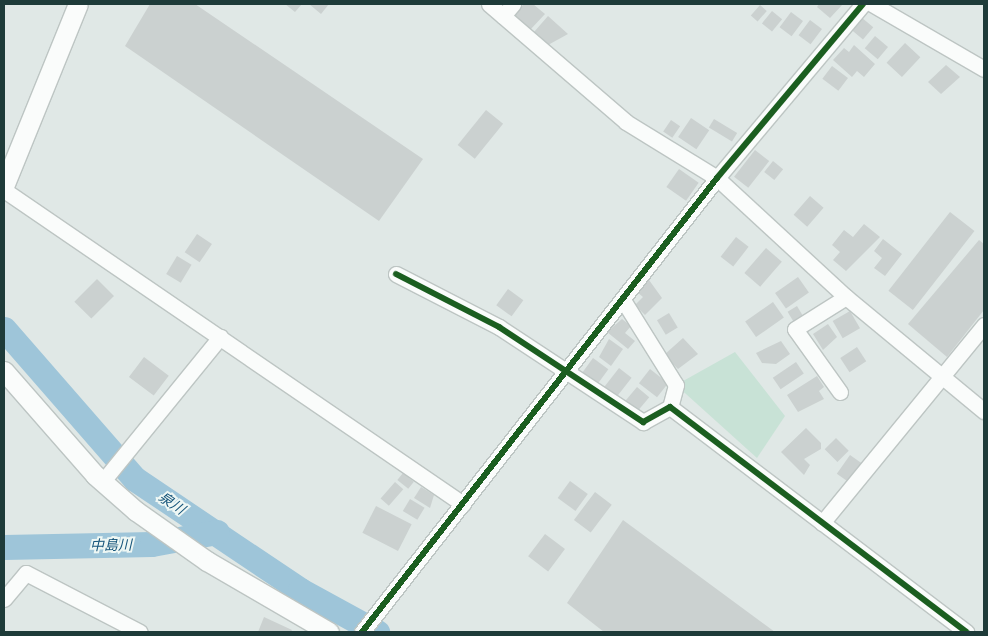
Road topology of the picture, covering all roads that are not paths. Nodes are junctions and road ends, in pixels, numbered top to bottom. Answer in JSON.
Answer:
{"nodes":[{"id":1,"x":78,"y":4,"type":"edge"},
{"id":2,"x":489,"y":4,"type":"edge"},
{"id":3,"x":513,"y":4,"type":"edge"},
{"id":4,"x":863,"y":4,"type":"edge"},
{"id":5,"x":872,"y":4,"type":"edge"},
{"id":6,"x":503,"y":16,"type":"junction"},
{"id":7,"x":984,"y":69,"type":"edge"},
{"id":8,"x":717,"y":178,"type":"junction"},
{"id":9,"x":4,"y":188,"type":"edge"},
{"id":10,"x":396,"y":274,"type":"dead end"},
{"id":11,"x":846,"y":298,"type":"junction"},
{"id":12,"x":623,"y":300,"type":"junction"},
{"id":13,"x":984,"y":326,"type":"edge"},
{"id":14,"x":220,"y":337,"type":"junction"},
{"id":15,"x":4,"y":371,"type":"edge"},
{"id":16,"x":565,"y":374,"type":"junction"},
{"id":17,"x":942,"y":377,"type":"junction"},
{"id":18,"x":840,"y":392,"type":"dead end"},
{"id":19,"x":670,"y":407,"type":"junction"},
{"id":20,"x":984,"y":411,"type":"edge"},
{"id":21,"x":103,"y":481,"type":"junction"},
{"id":22,"x":463,"y":504,"type":"junction"},
{"id":23,"x":822,"y":523,"type":"junction"},
{"id":24,"x":4,"y":599,"type":"edge"},
{"id":25,"x":140,"y":632,"type":"edge"},
{"id":26,"x":329,"y":632,"type":"edge"},
{"id":27,"x":362,"y":632,"type":"edge"},
{"id":28,"x":966,"y":632,"type":"edge"}],
"edges":[{"from":1,"to":9,"type":"street"},
{"from":2,"to":6,"type":"street"},
{"from":3,"to":6,"type":"street"},
{"from":4,"to":8,"type":"street"},
{"from":5,"to":7,"type":"street"},
{"from":6,"to":8,"type":"street"},
{"from":8,"to":11,"type":"street"},
{"from":8,"to":12,"type":"street"},
{"from":9,"to":14,"type":"street"},
{"from":10,"to":16,"type":"street"},
{"from":11,"to":17,"type":"street"},
{"from":11,"to":18,"type":"street"},
{"from":12,"to":16,"type":"street"},
{"from":12,"to":19,"type":"street"},
{"from":13,"to":17,"type":"street"},
{"from":14,"to":21,"type":"street"},
{"from":14,"to":22,"type":"street"},
{"from":15,"to":21,"type":"street"},
{"from":16,"to":19,"type":"street"},
{"from":16,"to":22,"type":"street"},
{"from":17,"to":20,"type":"street"},
{"from":17,"to":23,"type":"street"},
{"from":19,"to":23,"type":"street"},
{"from":21,"to":26,"type":"street"},
{"from":22,"to":27,"type":"street"},
{"from":23,"to":28,"type":"street"},
{"from":24,"to":25,"type":"street"}]}
